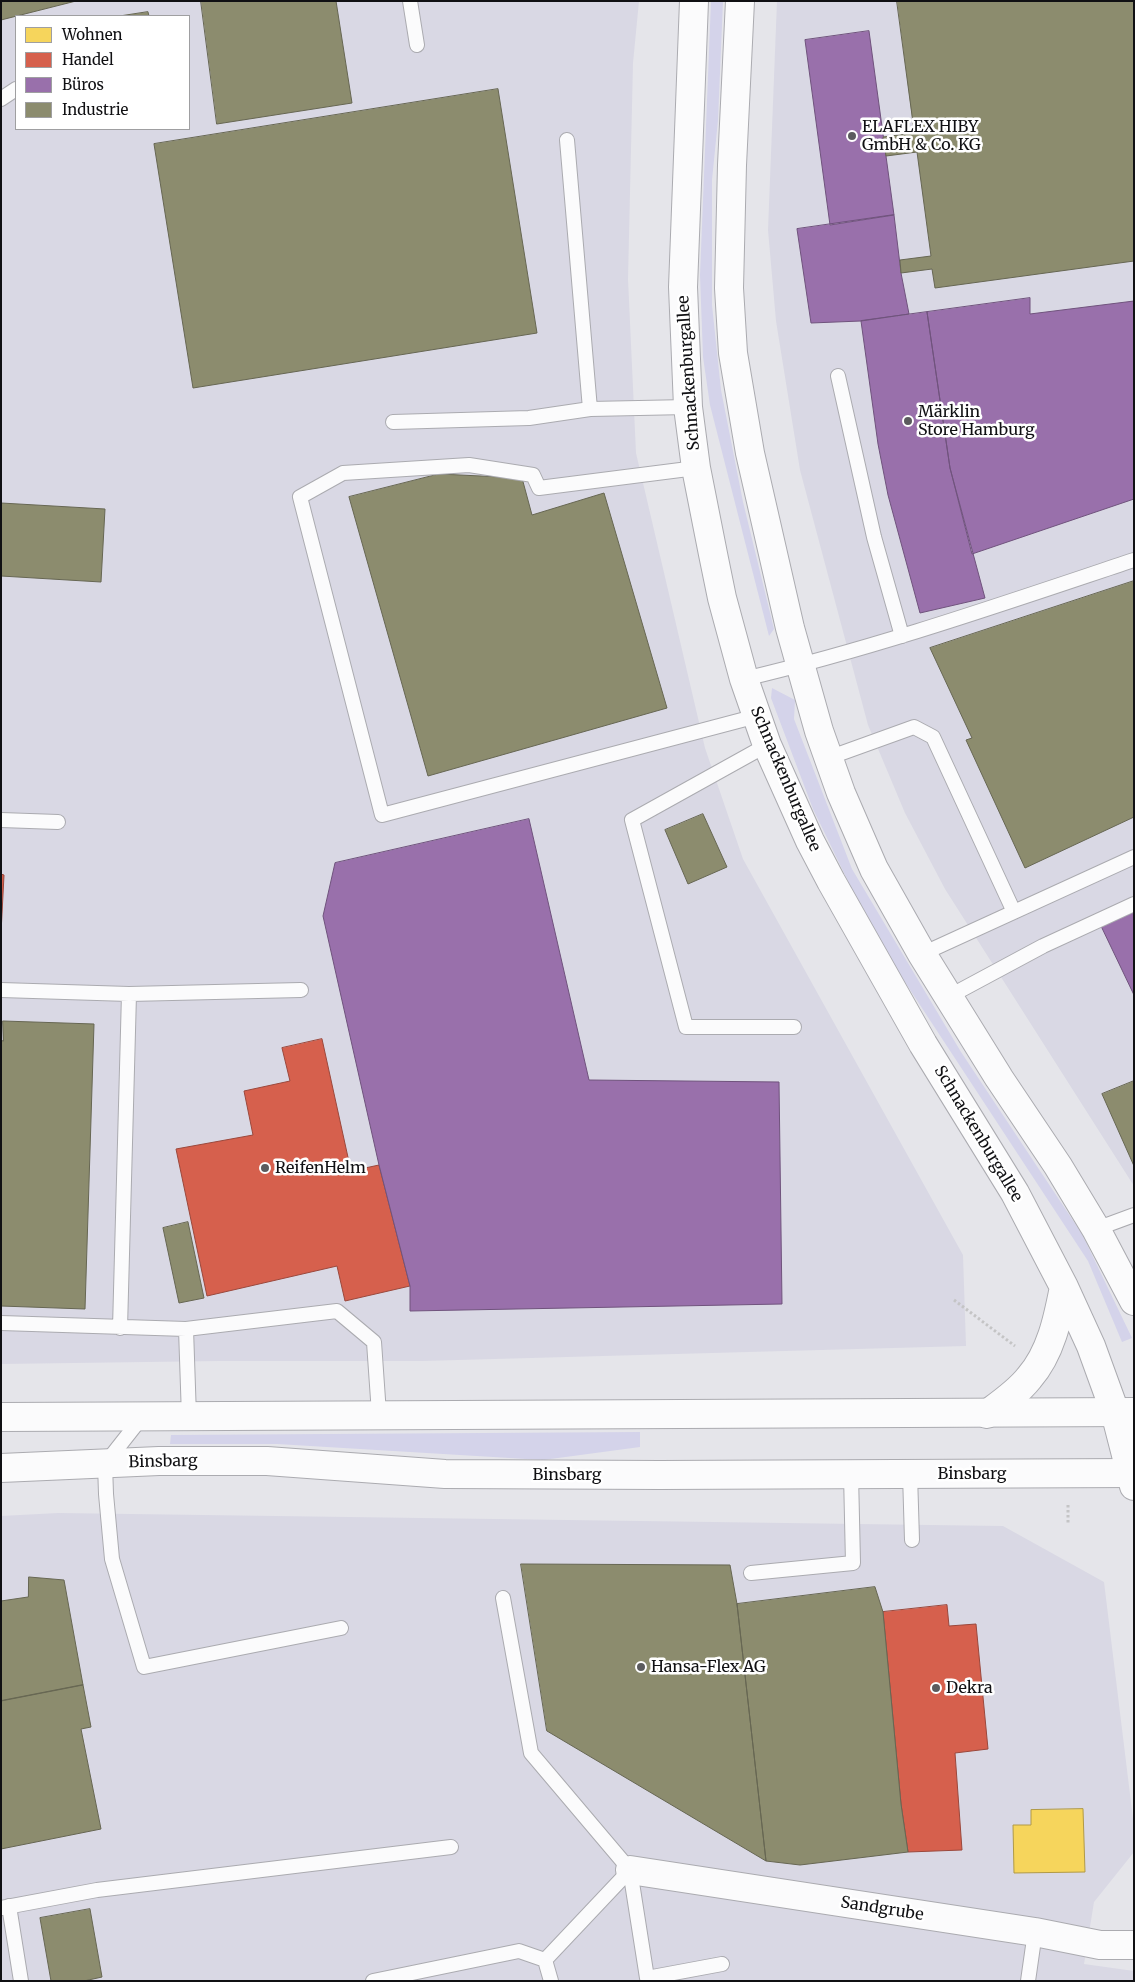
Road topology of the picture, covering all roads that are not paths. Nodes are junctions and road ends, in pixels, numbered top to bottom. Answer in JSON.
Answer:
{"nodes":[{"id":1,"x":410,"y":1,"type":"edge"},
{"id":2,"x":694,"y":1,"type":"edge"},
{"id":3,"x":740,"y":1,"type":"edge"},
{"id":4,"x":417,"y":45,"type":"dead end"},
{"id":5,"x":15,"y":90,"type":"edge"},
{"id":6,"x":1,"y":99,"type":"edge"},
{"id":7,"x":567,"y":140,"type":"dead end"},
{"id":8,"x":838,"y":376,"type":"dead end"},
{"id":9,"x":688,"y":407,"type":"junction"},
{"id":10,"x":590,"y":409,"type":"junction"},
{"id":11,"x":393,"y":422,"type":"dead end"},
{"id":12,"x":696,"y":468,"type":"junction"},
{"id":13,"x":1134,"y":560,"type":"edge"},
{"id":14,"x":902,"y":636,"type":"junction"},
{"id":15,"x":800,"y":666,"type":"junction"},
{"id":16,"x":744,"y":679,"type":"junction"},
{"id":17,"x":757,"y":716,"type":"junction"},
{"id":18,"x":766,"y":745,"type":"junction"},
{"id":19,"x":828,"y":758,"type":"junction"},
{"id":20,"x":1,"y":820,"type":"edge"},
{"id":21,"x":58,"y":822,"type":"dead end"},
{"id":22,"x":1134,"y":857,"type":"edge"},
{"id":23,"x":1134,"y":904,"type":"edge"},
{"id":24,"x":1014,"y":912,"type":"junction"},
{"id":25,"x":922,"y":954,"type":"junction"},
{"id":26,"x":1,"y":990,"type":"edge"},
{"id":27,"x":300,"y":990,"type":"dead end"},
{"id":28,"x":129,"y":994,"type":"junction"},
{"id":29,"x":948,"y":997,"type":"junction"},
{"id":30,"x":794,"y":1028,"type":"dead end"},
{"id":31,"x":1134,"y":1215,"type":"edge"},
{"id":32,"x":1096,"y":1229,"type":"junction"},
{"id":33,"x":1064,"y":1287,"type":"junction"},
{"id":34,"x":1134,"y":1301,"type":"edge"},
{"id":35,"x":1,"y":1323,"type":"edge"},
{"id":36,"x":120,"y":1328,"type":"junction"},
{"id":37,"x":186,"y":1329,"type":"junction"},
{"id":38,"x":1124,"y":1412,"type":"edge"},
{"id":39,"x":379,"y":1414,"type":"junction"},
{"id":40,"x":987,"y":1414,"type":"junction"},
{"id":41,"x":1,"y":1417,"type":"edge"},
{"id":42,"x":142,"y":1417,"type":"junction"},
{"id":43,"x":189,"y":1417,"type":"junction"},
{"id":44,"x":105,"y":1464,"type":"junction"},
{"id":45,"x":1,"y":1468,"type":"edge"},
{"id":46,"x":851,"y":1474,"type":"junction"},
{"id":47,"x":910,"y":1474,"type":"junction"},
{"id":48,"x":1133,"y":1478,"type":"edge"},
{"id":49,"x":912,"y":1540,"type":"dead end"},
{"id":50,"x":751,"y":1573,"type":"dead end"},
{"id":51,"x":503,"y":1598,"type":"dead end"},
{"id":52,"x":340,"y":1628,"type":"dead end"},
{"id":53,"x":451,"y":1847,"type":"dead end"},
{"id":54,"x":630,"y":1870,"type":"junction"},
{"id":55,"x":5,"y":1907,"type":"edge"},
{"id":56,"x":1035,"y":1932,"type":"junction"},
{"id":57,"x":1134,"y":1945,"type":"edge"},
{"id":58,"x":546,"y":1960,"type":"junction"},
{"id":59,"x":722,"y":1964,"type":"dead end"},
{"id":60,"x":21,"y":1981,"type":"edge"},
{"id":61,"x":373,"y":1981,"type":"edge"},
{"id":62,"x":551,"y":1981,"type":"edge"},
{"id":63,"x":1028,"y":1981,"type":"edge"}],
"edges":[{"from":1,"to":4,"type":"lane"},
{"from":2,"to":9,"type":"main road","name":"Schnackenburgallee"},
{"from":3,"to":15,"type":"main road"},
{"from":5,"to":6,"type":"lane"},
{"from":7,"to":10,"type":"lane"},
{"from":8,"to":14,"type":"lane"},
{"from":9,"to":10,"type":"lane"},
{"from":9,"to":12,"type":"main road","name":"Schnackenburgallee"},
{"from":10,"to":11,"type":"lane"},
{"from":12,"to":16,"type":"main road","name":"Schnackenburgallee"},
{"from":12,"to":17,"type":"lane"},
{"from":13,"to":14,"type":"lane"},
{"from":14,"to":15,"type":"lane"},
{"from":15,"to":16,"type":"lane"},
{"from":15,"to":19,"type":"main road"},
{"from":16,"to":17,"type":"main road","name":"Schnackenburgallee"},
{"from":17,"to":18,"type":"main road","name":"Schnackenburgallee"},
{"from":18,"to":30,"type":"lane"},
{"from":18,"to":33,"type":"main road","name":"Schnackenburgallee"},
{"from":19,"to":24,"type":"lane"},
{"from":19,"to":25,"type":"main road"},
{"from":20,"to":21,"type":"lane"},
{"from":22,"to":24,"type":"lane"},
{"from":23,"to":29,"type":"lane"},
{"from":24,"to":25,"type":"lane"},
{"from":25,"to":29,"type":"main road"},
{"from":26,"to":28,"type":"lane"},
{"from":27,"to":28,"type":"lane"},
{"from":28,"to":36,"type":"lane"},
{"from":29,"to":32,"type":"main road"},
{"from":31,"to":32,"type":"lane"},
{"from":32,"to":34,"type":"main road"},
{"from":33,"to":38,"type":"main road","name":"Schnackenburgallee"},
{"from":33,"to":40,"type":"main road"},
{"from":35,"to":36,"type":"lane"},
{"from":36,"to":37,"type":"lane"},
{"from":37,"to":39,"type":"lane"},
{"from":37,"to":43,"type":"lane"},
{"from":38,"to":40,"type":"main road"},
{"from":38,"to":48,"type":"main road","name":"Schnackenburgallee"},
{"from":39,"to":40,"type":"main road"},
{"from":39,"to":43,"type":"main road"},
{"from":41,"to":42,"type":"main road"},
{"from":42,"to":43,"type":"main road"},
{"from":42,"to":44,"type":"lane"},
{"from":44,"to":45,"type":"main road","name":"Binsbarg"},
{"from":44,"to":46,"type":"main road","name":"Binsbarg"},
{"from":44,"to":52,"type":"lane"},
{"from":46,"to":47,"type":"main road","name":"Binsbarg"},
{"from":46,"to":50,"type":"lane"},
{"from":47,"to":48,"type":"main road","name":"Binsbarg"},
{"from":47,"to":49,"type":"lane"},
{"from":51,"to":54,"type":"lane"},
{"from":53,"to":55,"type":"lane"},
{"from":54,"to":56,"type":"main road","name":"Sandgrube"},
{"from":54,"to":58,"type":"lane"},
{"from":54,"to":59,"type":"lane"},
{"from":55,"to":60,"type":"lane"},
{"from":56,"to":57,"type":"main road","name":"Sandgrube"},
{"from":56,"to":63,"type":"lane"},
{"from":58,"to":61,"type":"lane"},
{"from":58,"to":62,"type":"lane"}]}
